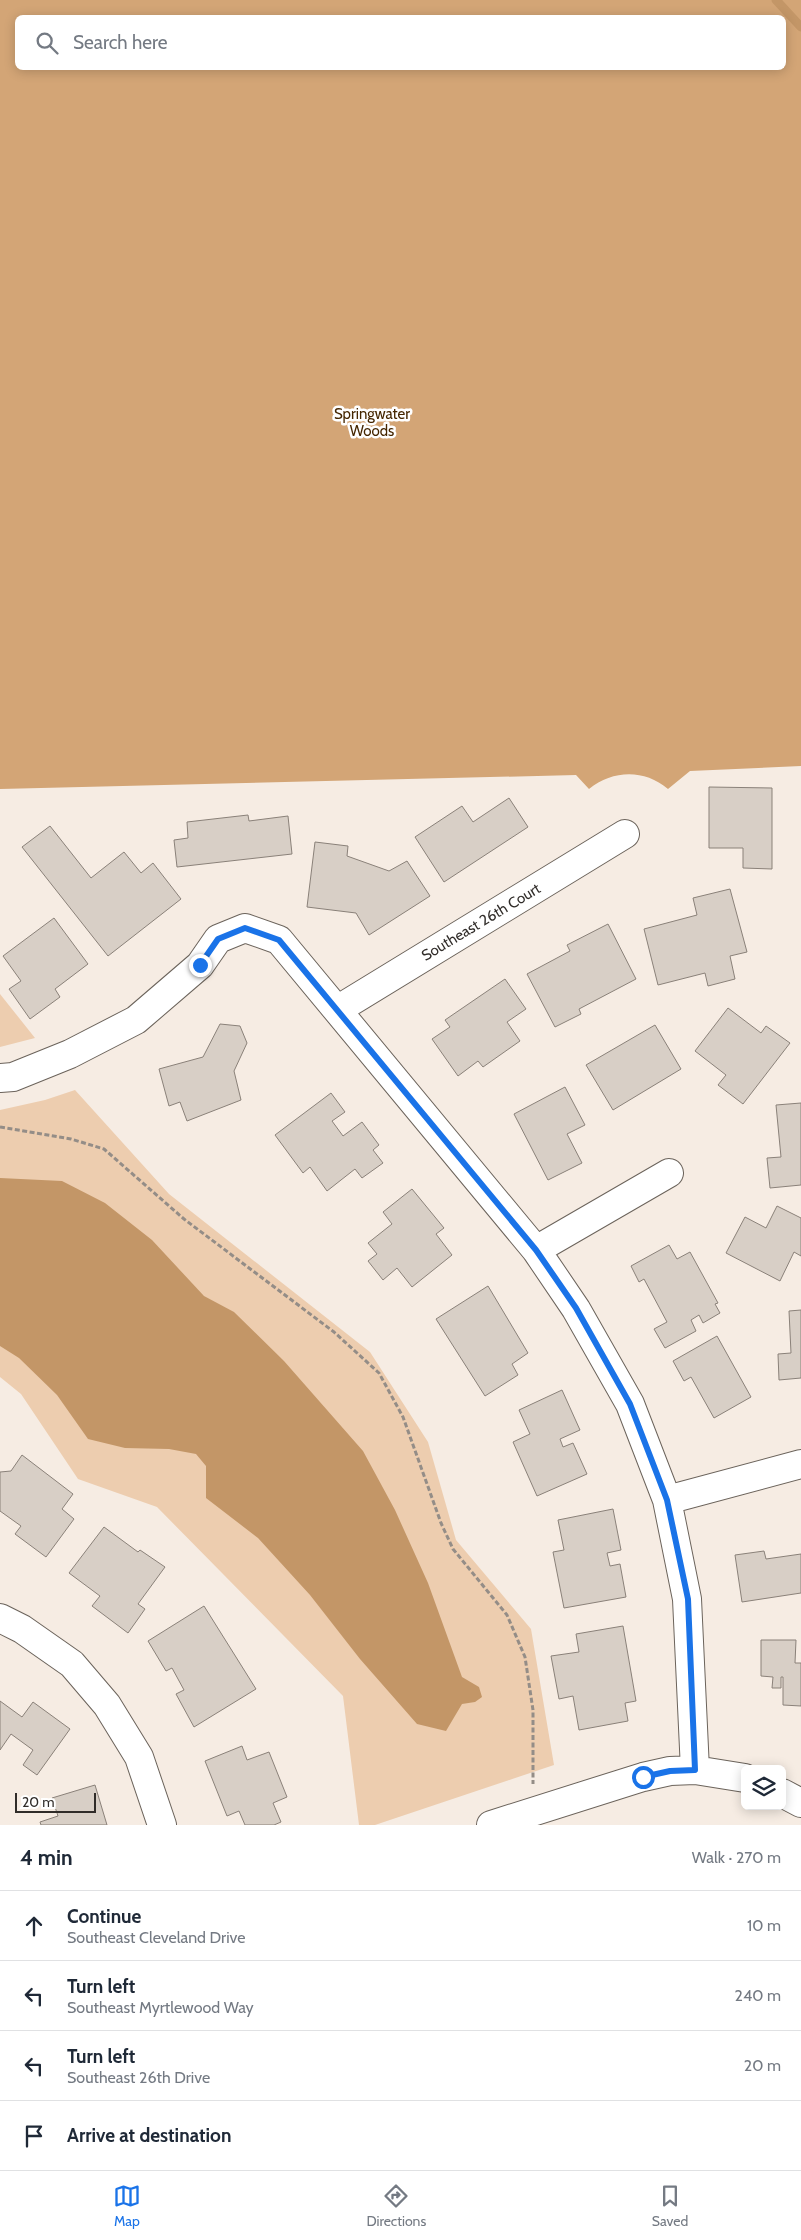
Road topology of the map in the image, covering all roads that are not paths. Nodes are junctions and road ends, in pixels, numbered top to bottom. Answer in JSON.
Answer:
{"nodes":[{"id":1,"x":625,"y":834,"type":"dead end"},
{"id":2,"x":337,"y":1010,"type":"junction"},
{"id":3,"x":0,"y":1078,"type":"edge"},
{"id":4,"x":669,"y":1173,"type":"dead end"},
{"id":5,"x":536,"y":1250,"type":"junction"},
{"id":6,"x":801,"y":1464,"type":"edge"},
{"id":7,"x":667,"y":1500,"type":"junction"},
{"id":8,"x":0,"y":1618,"type":"edge"},
{"id":9,"x":695,"y":1770,"type":"junction"},
{"id":10,"x":741,"y":1777,"type":"edge"},
{"id":11,"x":786,"y":1795,"type":"edge"},
{"id":12,"x":801,"y":1803,"type":"edge"},
{"id":13,"x":162,"y":1825,"type":"edge"},
{"id":14,"x":491,"y":1825,"type":"edge"}],
"edges":[{"from":1,"to":2,"type":"street","name":"Southeast 26th Court"},
{"from":2,"to":3,"type":"street"},
{"from":2,"to":5,"type":"street"},
{"from":4,"to":5,"type":"street"},
{"from":5,"to":7,"type":"street"},
{"from":6,"to":7,"type":"street"},
{"from":7,"to":9,"type":"street"},
{"from":8,"to":13,"type":"street"},
{"from":9,"to":10,"type":"street"},
{"from":9,"to":14,"type":"street"},
{"from":11,"to":12,"type":"street"}]}
